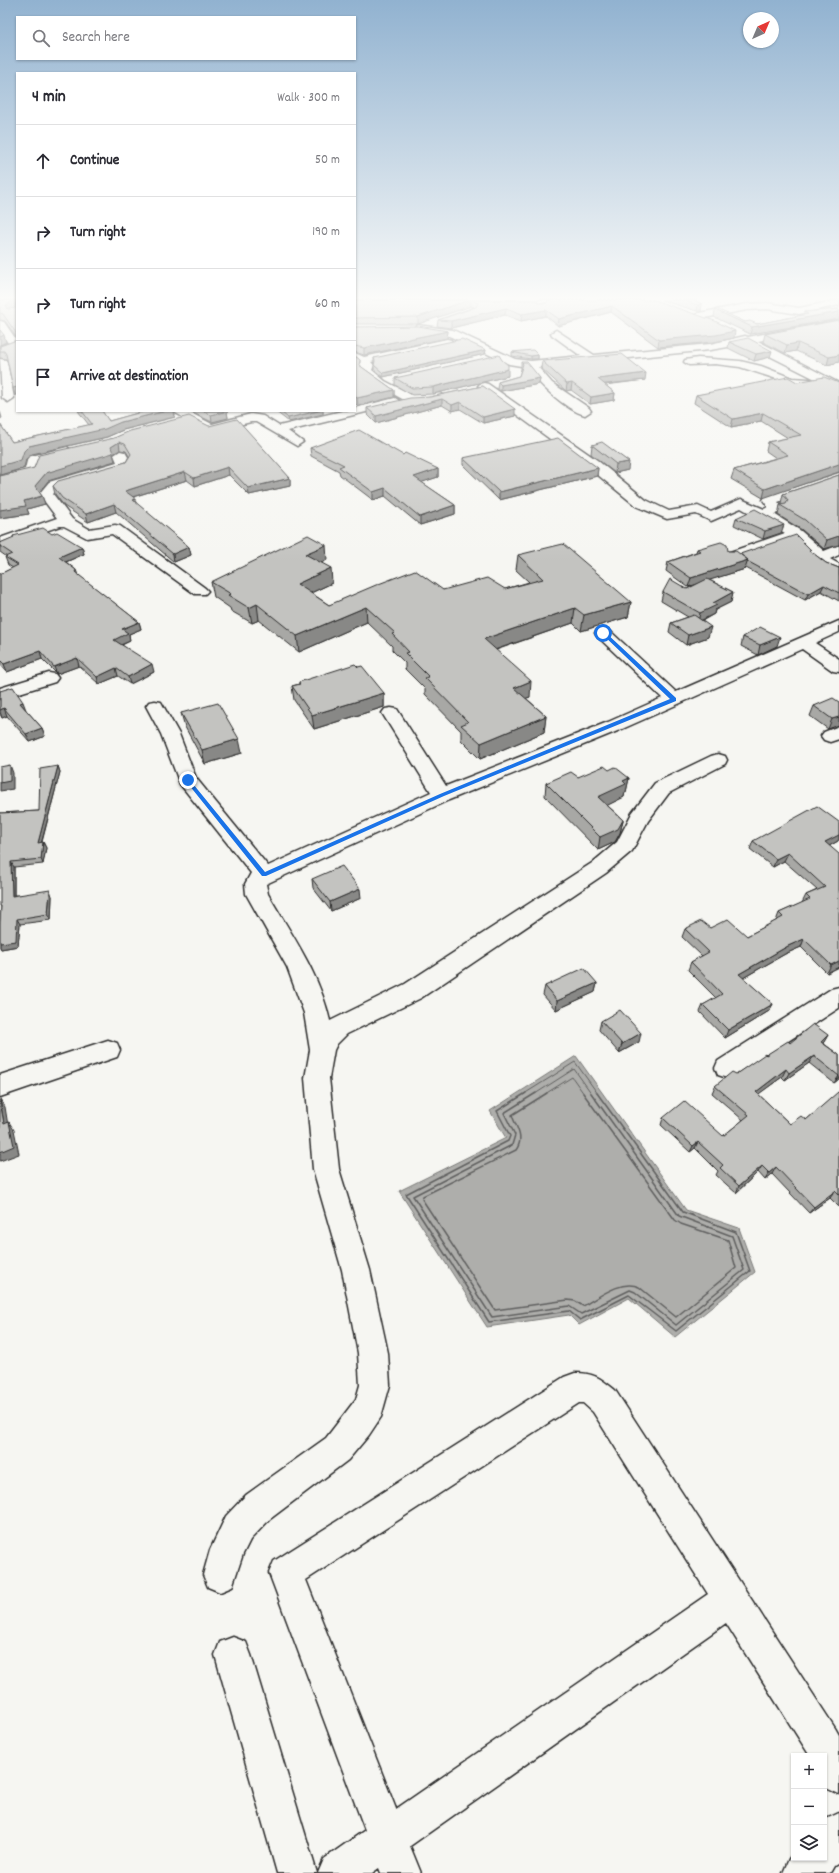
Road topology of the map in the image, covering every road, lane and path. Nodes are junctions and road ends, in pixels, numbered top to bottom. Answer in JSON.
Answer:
{"nodes":[{"id":1,"x":6,"y":387,"type":"edge"},
{"id":2,"x":389,"y":387,"type":"edge"},
{"id":3,"x":481,"y":387,"type":"edge"},
{"id":4,"x":549,"y":387,"type":"edge"},
{"id":5,"x":448,"y":394,"type":"edge"},
{"id":6,"x":8,"y":398,"type":"edge"},
{"id":7,"x":410,"y":399,"type":"junction"},
{"id":8,"x":180,"y":412,"type":"edge"},
{"id":9,"x":354,"y":412,"type":"edge"},
{"id":10,"x":356,"y":412,"type":"edge"},
{"id":11,"x":585,"y":412,"type":"dead end"},
{"id":12,"x":192,"y":418,"type":"junction"},
{"id":13,"x":171,"y":423,"type":"edge"},
{"id":14,"x":277,"y":430,"type":"junction"},
{"id":15,"x":297,"y":442,"type":"dead end"},
{"id":16,"x":78,"y":448,"type":"edge"},
{"id":17,"x":120,"y":455,"type":"dead end"},
{"id":18,"x":31,"y":471,"type":"junction"},
{"id":19,"x":839,"y":477,"type":"edge"},
{"id":20,"x":0,"y":480,"type":"edge"},
{"id":21,"x":48,"y":490,"type":"junction"},
{"id":22,"x":763,"y":513,"type":"junction"},
{"id":23,"x":67,"y":522,"type":"junction"},
{"id":24,"x":796,"y":534,"type":"junction"},
{"id":25,"x":0,"y":543,"type":"edge"},
{"id":26,"x":839,"y":549,"type":"edge"},
{"id":27,"x":732,"y":556,"type":"edge"},
{"id":28,"x":822,"y":558,"type":"junction"},
{"id":29,"x":839,"y":570,"type":"edge"},
{"id":30,"x":200,"y":591,"type":"dead end"},
{"id":31,"x":839,"y":626,"type":"edge"},
{"id":32,"x":603,"y":633,"type":"dead end"},
{"id":33,"x":803,"y":642,"type":"junction"},
{"id":34,"x":839,"y":667,"type":"edge"},
{"id":35,"x":49,"y":678,"type":"dead end"},
{"id":36,"x":0,"y":694,"type":"edge"},
{"id":37,"x":674,"y":700,"type":"junction"},
{"id":38,"x":156,"y":706,"type":"dead end"},
{"id":39,"x":391,"y":712,"type":"dead end"},
{"id":40,"x":718,"y":760,"type":"dead end"},
{"id":41,"x":442,"y":795,"type":"junction"},
{"id":42,"x":264,"y":875,"type":"junction"},
{"id":43,"x":839,"y":996,"type":"edge"},
{"id":44,"x":108,"y":1050,"type":"dead end"},
{"id":45,"x":322,"y":1050,"type":"junction"},
{"id":46,"x":727,"y":1068,"type":"dead end"},
{"id":47,"x":0,"y":1086,"type":"edge"},
{"id":48,"x":220,"y":1574,"type":"dead end"},
{"id":49,"x":731,"y":1598,"type":"junction"},
{"id":50,"x":233,"y":1655,"type":"dead end"},
{"id":51,"x":839,"y":1775,"type":"edge"},
{"id":52,"x":839,"y":1833,"type":"edge"},
{"id":53,"x":387,"y":1838,"type":"junction"},
{"id":54,"x":827,"y":1847,"type":"edge"},
{"id":55,"x":814,"y":1861,"type":"edge"},
{"id":56,"x":297,"y":1873,"type":"edge"},
{"id":57,"x":338,"y":1873,"type":"edge"},
{"id":58,"x":401,"y":1873,"type":"edge"},
{"id":59,"x":803,"y":1873,"type":"edge"}],
"edges":[{"from":1,"to":6,"type":"street"},
{"from":2,"to":7,"type":"street"},
{"from":3,"to":22,"type":"street"},
{"from":4,"to":11,"type":"street"},
{"from":5,"to":7,"type":"street"},
{"from":7,"to":10,"type":"street"},
{"from":8,"to":12,"type":"street"},
{"from":9,"to":14,"type":"street"},
{"from":12,"to":13,"type":"street"},
{"from":12,"to":14,"type":"street"},
{"from":14,"to":15,"type":"street"},
{"from":16,"to":18,"type":"street"},
{"from":17,"to":21,"type":"street"},
{"from":18,"to":20,"type":"street"},
{"from":18,"to":21,"type":"street"},
{"from":19,"to":22,"type":"street"},
{"from":21,"to":23,"type":"street"},
{"from":22,"to":24,"type":"street"},
{"from":23,"to":25,"type":"street"},
{"from":23,"to":30,"type":"street"},
{"from":24,"to":27,"type":"street"},
{"from":24,"to":28,"type":"street"},
{"from":26,"to":28,"type":"street"},
{"from":28,"to":29,"type":"street"},
{"from":31,"to":33,"type":"street"},
{"from":32,"to":37,"type":"street"},
{"from":33,"to":34,"type":"street"},
{"from":33,"to":37,"type":"street"},
{"from":35,"to":36,"type":"street"},
{"from":37,"to":41,"type":"street"},
{"from":38,"to":42,"type":"street"},
{"from":39,"to":41,"type":"street"},
{"from":40,"to":45,"type":"street"},
{"from":41,"to":42,"type":"street"},
{"from":42,"to":45,"type":"street"},
{"from":43,"to":46,"type":"street"},
{"from":44,"to":47,"type":"street"},
{"from":45,"to":48,"type":"street"},
{"from":49,"to":51,"type":"street"},
{"from":49,"to":53,"type":"street"},
{"from":49,"to":53,"type":"street"},
{"from":50,"to":56,"type":"street"},
{"from":52,"to":54,"type":"street"},
{"from":53,"to":57,"type":"street"},
{"from":53,"to":58,"type":"street"},
{"from":55,"to":59,"type":"street"}]}
